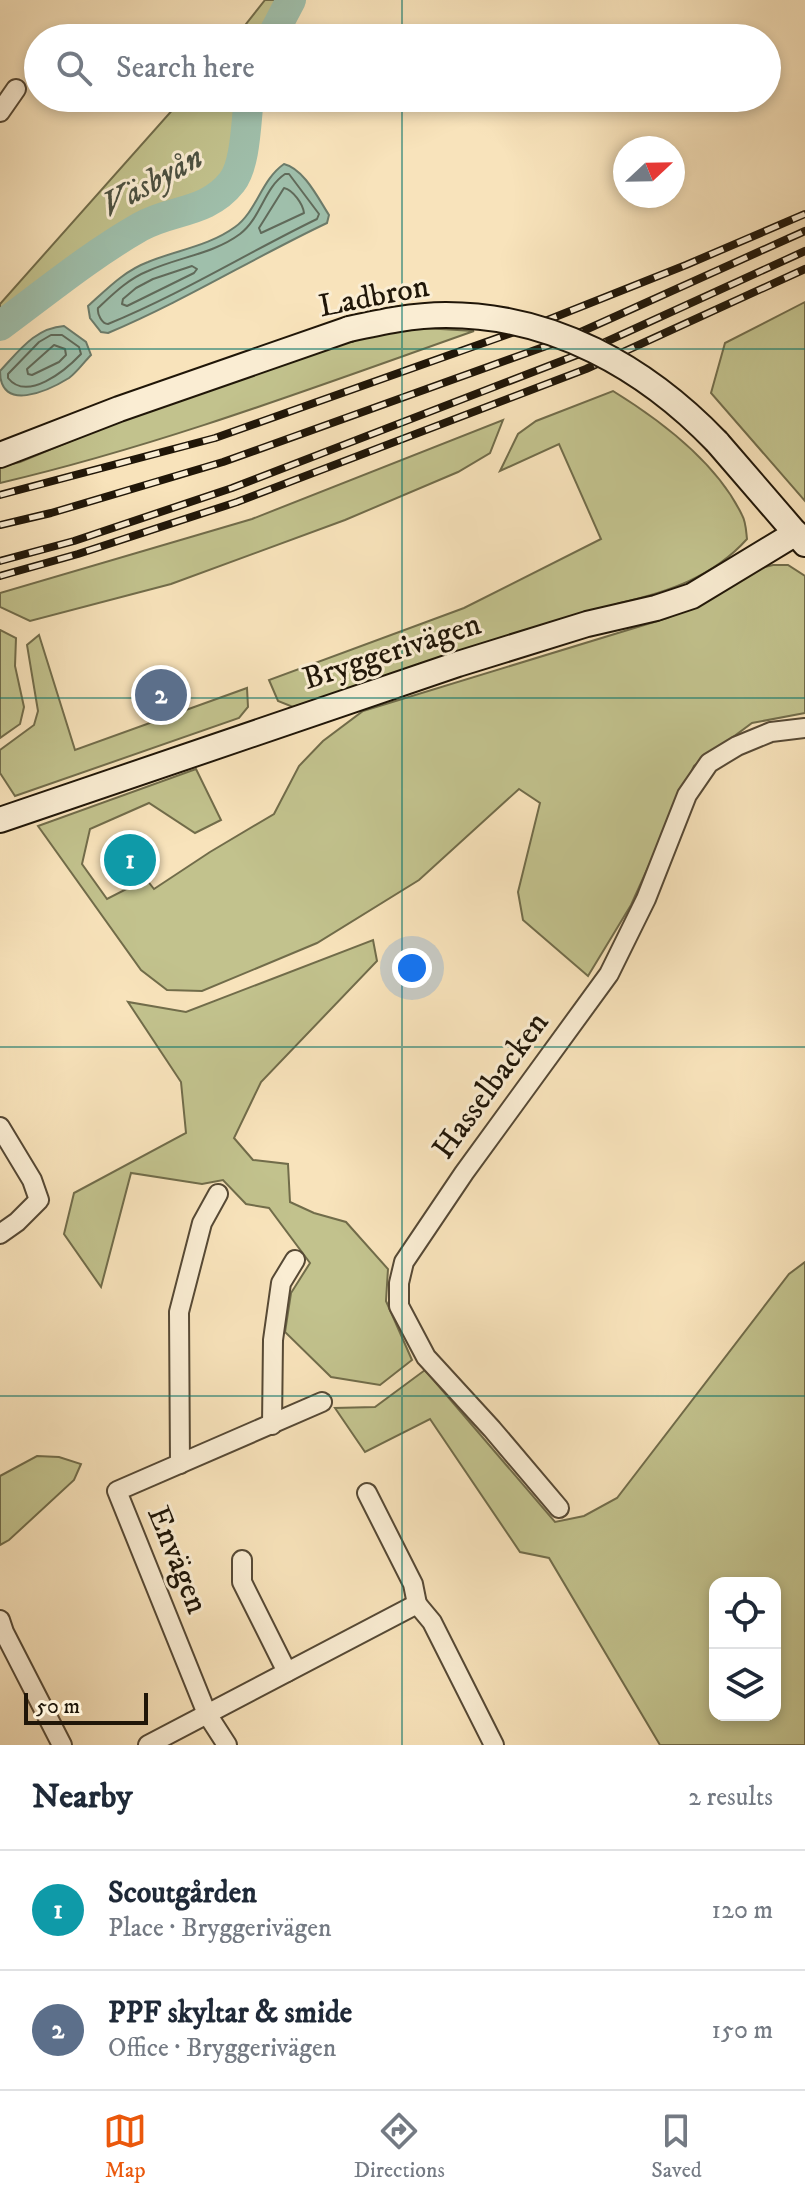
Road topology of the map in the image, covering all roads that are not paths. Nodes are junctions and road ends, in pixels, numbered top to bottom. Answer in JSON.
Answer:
{"nodes":[{"id":1,"x":16,"y":89,"type":"dead end"},
{"id":2,"x":0,"y":112,"type":"edge"},
{"id":3,"x":0,"y":455,"type":"edge"},
{"id":4,"x":801,"y":538,"type":"edge"},
{"id":5,"x":805,"y":728,"type":"edge"},
{"id":6,"x":0,"y":820,"type":"edge"},
{"id":7,"x":0,"y":1127,"type":"edge"},
{"id":8,"x":218,"y":1194,"type":"dead end"},
{"id":9,"x":0,"y":1234,"type":"edge"},
{"id":10,"x":295,"y":1260,"type":"dead end"},
{"id":11,"x":322,"y":1402,"type":"dead end"},
{"id":12,"x":272,"y":1425,"type":"junction"},
{"id":13,"x":180,"y":1464,"type":"junction"},
{"id":14,"x":367,"y":1493,"type":"dead end"},
{"id":15,"x":559,"y":1508,"type":"dead end"},
{"id":16,"x":242,"y":1560,"type":"dead end"},
{"id":17,"x":417,"y":1604,"type":"junction"},
{"id":18,"x":0,"y":1620,"type":"edge"},
{"id":19,"x":287,"y":1672,"type":"junction"},
{"id":20,"x":207,"y":1714,"type":"junction"},
{"id":21,"x":62,"y":1745,"type":"edge"},
{"id":22,"x":148,"y":1745,"type":"edge"},
{"id":23,"x":227,"y":1745,"type":"edge"},
{"id":24,"x":494,"y":1745,"type":"edge"}],
"edges":[{"from":1,"to":2,"type":"street"},
{"from":3,"to":4,"type":"street","name":"Ladbron","bridge":true},
{"from":4,"to":6,"type":"street","name":"Bryggerivägen"},
{"from":5,"to":15,"type":"street","name":"Hasselbacken"},
{"from":7,"to":9,"type":"street"},
{"from":8,"to":13,"type":"street","name":"Envägen"},
{"from":10,"to":12,"type":"street"},
{"from":11,"to":12,"type":"street","name":"Envägen"},
{"from":12,"to":13,"type":"street","name":"Envägen"},
{"from":13,"to":20,"type":"street","name":"Envägen"},
{"from":14,"to":17,"type":"street"},
{"from":16,"to":19,"type":"street"},
{"from":17,"to":19,"type":"street"},
{"from":17,"to":24,"type":"street"},
{"from":18,"to":21,"type":"street"},
{"from":19,"to":20,"type":"street"},
{"from":20,"to":22,"type":"street"},
{"from":20,"to":23,"type":"street"}]}
